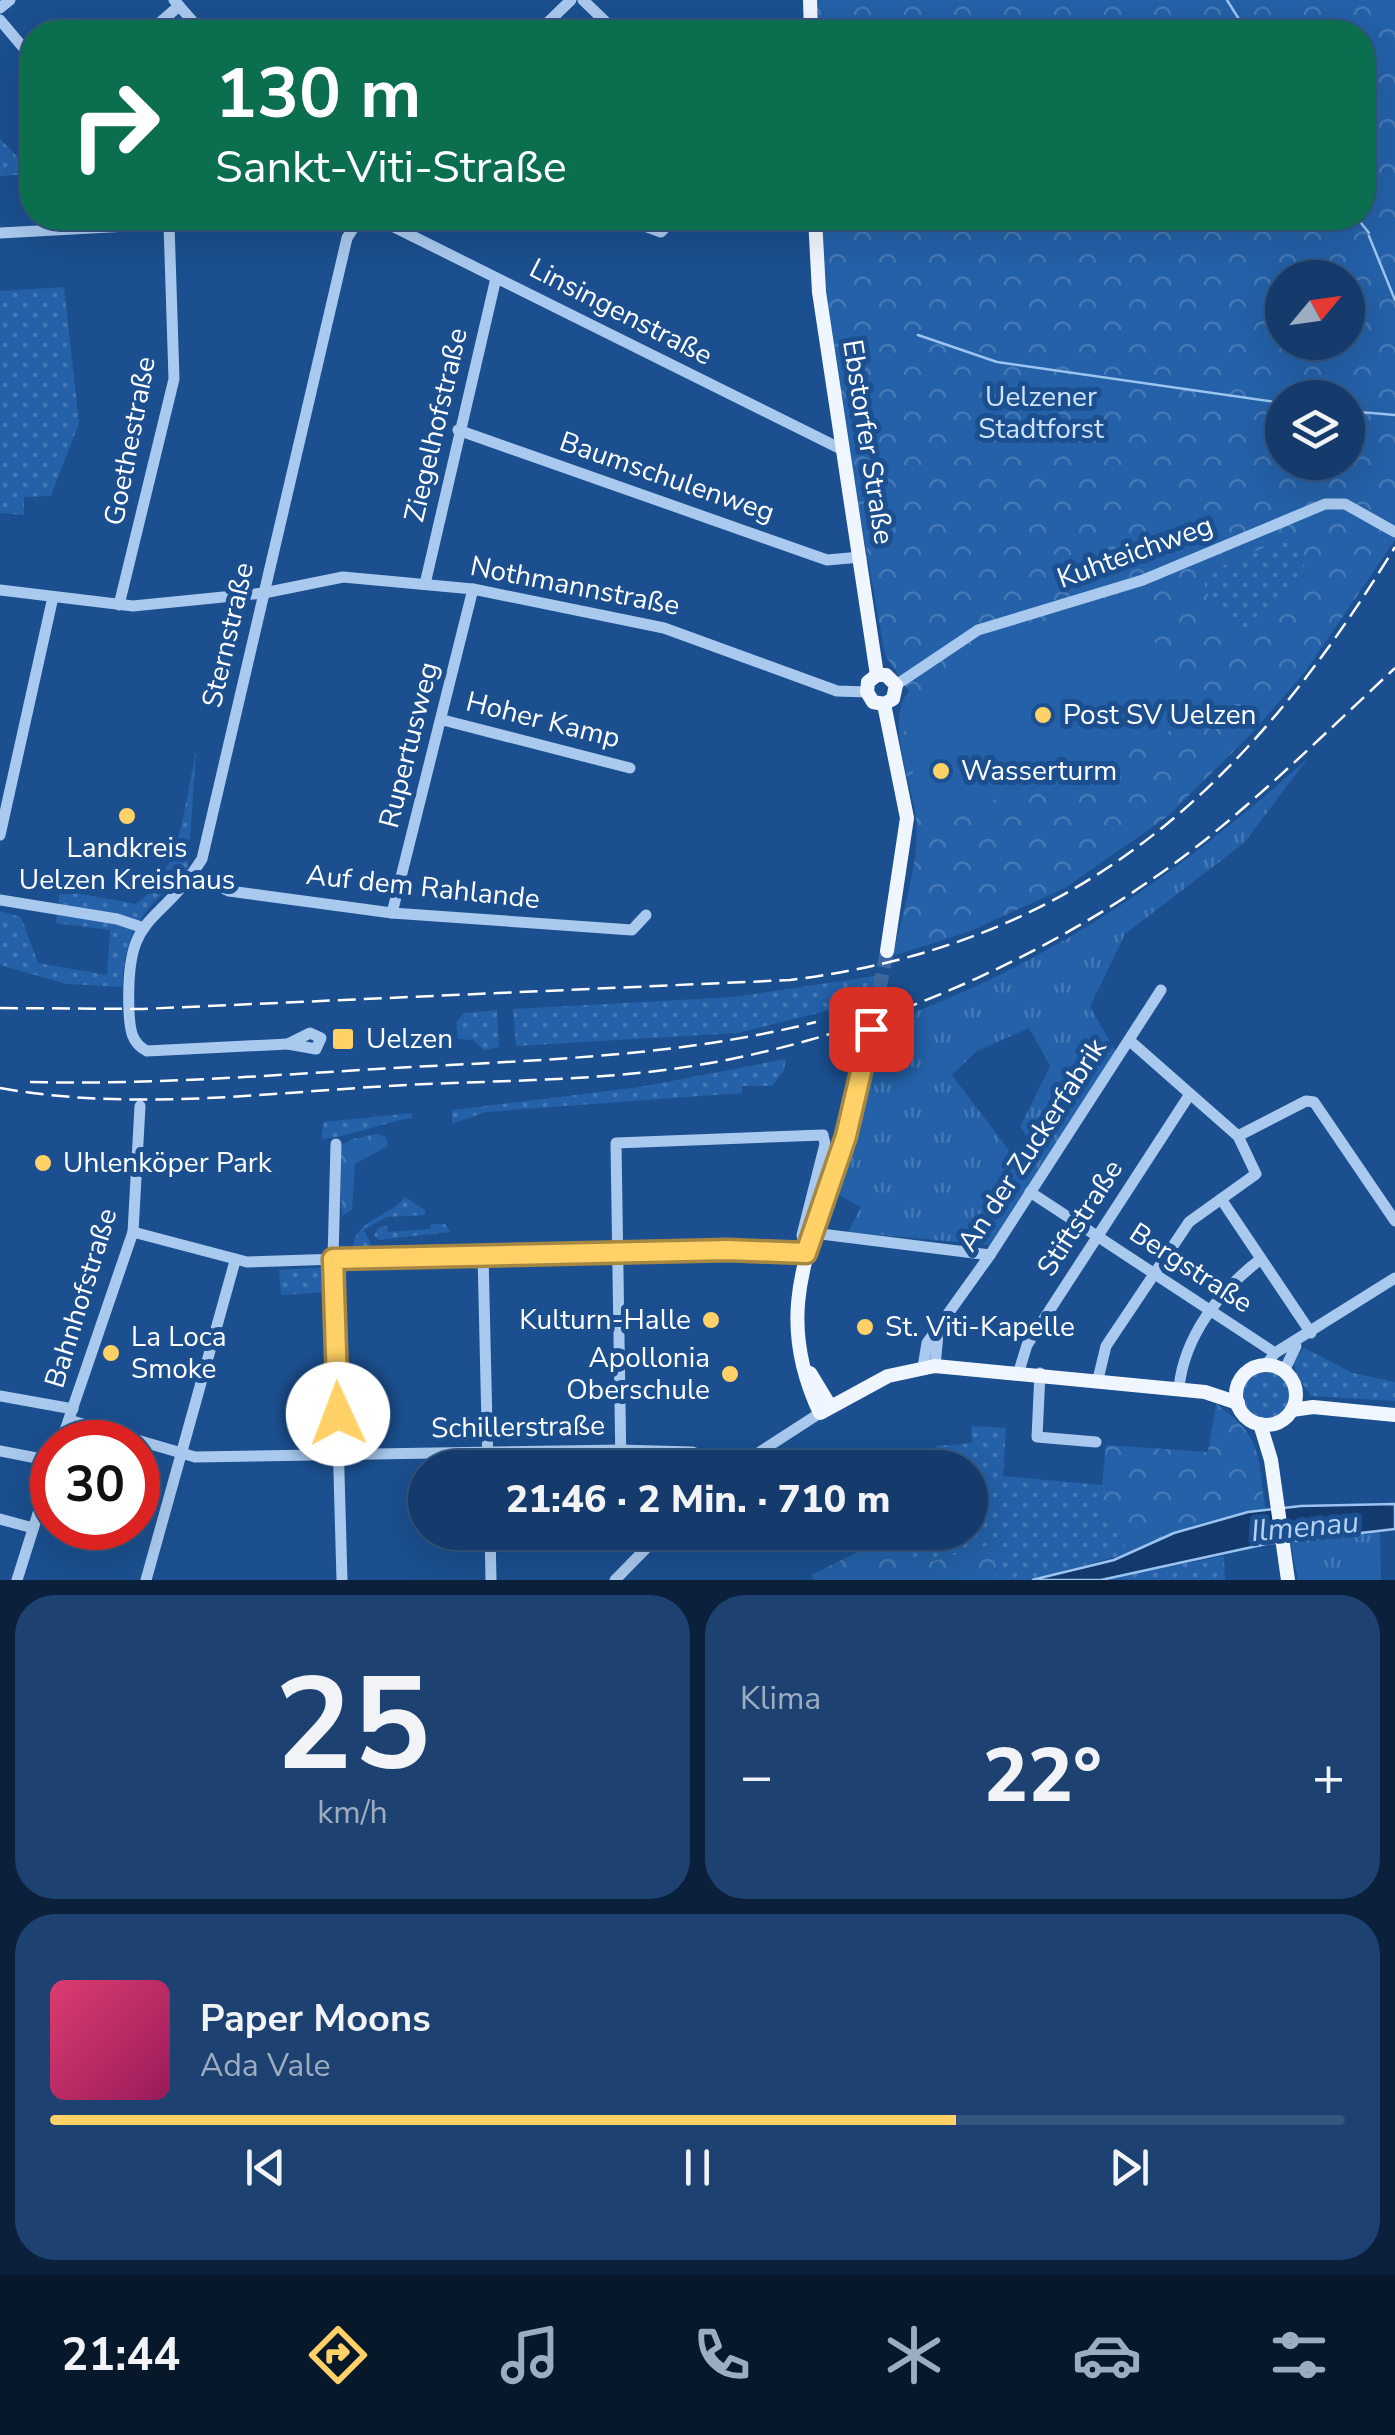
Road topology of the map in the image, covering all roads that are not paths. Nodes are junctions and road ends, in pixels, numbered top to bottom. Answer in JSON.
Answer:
{"nodes":[{"id":1,"x":10,"y":0,"type":"edge"},
{"id":2,"x":571,"y":0,"type":"edge"},
{"id":3,"x":583,"y":0,"type":"edge"},
{"id":4,"x":0,"y":8,"type":"edge"},
{"id":5,"x":0,"y":20,"type":"edge"},
{"id":6,"x":550,"y":20,"type":"edge"},
{"id":7,"x":604,"y":20,"type":"edge"},
{"id":8,"x":20,"y":44,"type":"edge"},
{"id":9,"x":56,"y":230,"type":"edge"},
{"id":10,"x":169,"y":230,"type":"edge"},
{"id":11,"x":351,"y":230,"type":"edge"},
{"id":12,"x":399,"y":230,"type":"edge"},
{"id":13,"x":816,"y":230,"type":"edge"},
{"id":14,"x":0,"y":233,"type":"edge"},
{"id":15,"x":496,"y":278,"type":"junction"},
{"id":16,"x":458,"y":430,"type":"junction"},
{"id":17,"x":843,"y":450,"type":"junction"},
{"id":18,"x":1395,"y":532,"type":"edge"},
{"id":19,"x":861,"y":556,"type":"junction"},
{"id":20,"x":425,"y":584,"type":"junction"},
{"id":21,"x":472,"y":589,"type":"junction"},
{"id":22,"x":0,"y":590,"type":"edge"},
{"id":23,"x":264,"y":593,"type":"junction"},
{"id":24,"x":53,"y":597,"type":"junction"},
{"id":25,"x":120,"y":605,"type":"junction"},
{"id":26,"x":877,"y":675,"type":"junction"},
{"id":27,"x":896,"y":685,"type":"junction"},
{"id":28,"x":867,"y":692,"type":"junction"},
{"id":29,"x":884,"y":704,"type":"junction"},
{"id":30,"x":443,"y":720,"type":"junction"},
{"id":31,"x":630,"y":768,"type":"dead end"},
{"id":32,"x":0,"y":835,"type":"edge"},
{"id":33,"x":192,"y":874,"type":"junction"},
{"id":34,"x":0,"y":900,"type":"edge"},
{"id":35,"x":392,"y":913,"type":"junction"},
{"id":36,"x":646,"y":915,"type":"dead end"},
{"id":37,"x":141,"y":927,"type":"junction"},
{"id":38,"x":887,"y":951,"type":"tunnel mouth"},
{"id":39,"x":1161,"y":990,"type":"dead end"},
{"id":40,"x":871,"y":1029,"type":"tunnel mouth"},
{"id":41,"x":1130,"y":1041,"type":"junction"},
{"id":42,"x":288,"y":1044,"type":"dead end"},
{"id":43,"x":1190,"y":1094,"type":"junction"},
{"id":44,"x":140,"y":1106,"type":"dead end"},
{"id":45,"x":1238,"y":1136,"type":"junction"},
{"id":46,"x":336,"y":1144,"type":"dead end"},
{"id":47,"x":1030,"y":1192,"type":"junction"},
{"id":48,"x":1221,"y":1199,"type":"junction"},
{"id":49,"x":1395,"y":1221,"type":"edge"},
{"id":50,"x":133,"y":1232,"type":"junction"},
{"id":51,"x":812,"y":1233,"type":"junction"},
{"id":52,"x":1098,"y":1237,"type":"junction"},
{"id":53,"x":614,"y":1252,"type":"junction"},
{"id":54,"x":806,"y":1253,"type":"junction"},
{"id":55,"x":483,"y":1254,"type":"junction"},
{"id":56,"x":990,"y":1255,"type":"junction"},
{"id":57,"x":1262,"y":1258,"type":"junction"},
{"id":58,"x":333,"y":1259,"type":"junction"},
{"id":59,"x":235,"y":1261,"type":"junction"},
{"id":60,"x":1154,"y":1274,"type":"junction"},
{"id":61,"x":1395,"y":1278,"type":"edge"},
{"id":62,"x":1212,"y":1311,"type":"junction"},
{"id":63,"x":1311,"y":1333,"type":"junction"},
{"id":64,"x":1270,"y":1359,"type":"junction"},
{"id":65,"x":929,"y":1366,"type":"junction"},
{"id":66,"x":1019,"y":1371,"type":"junction"},
{"id":67,"x":1284,"y":1371,"type":"junction"},
{"id":68,"x":1040,"y":1373,"type":"junction"},
{"id":69,"x":1098,"y":1379,"type":"junction"},
{"id":70,"x":1238,"y":1387,"type":"junction"},
{"id":71,"x":1179,"y":1388,"type":"junction"},
{"id":72,"x":1296,"y":1391,"type":"junction"},
{"id":73,"x":1205,"y":1392,"type":"junction"},
{"id":74,"x":0,"y":1396,"type":"edge"},
{"id":75,"x":1238,"y":1404,"type":"junction"},
{"id":76,"x":1395,"y":1406,"type":"edge"},
{"id":77,"x":825,"y":1410,"type":"junction"},
{"id":78,"x":1292,"y":1410,"type":"junction"},
{"id":79,"x":71,"y":1414,"type":"junction"},
{"id":80,"x":1395,"y":1414,"type":"edge"},
{"id":81,"x":69,"y":1420,"type":"edge"},
{"id":82,"x":1278,"y":1422,"type":"junction"},
{"id":83,"x":1260,"y":1424,"type":"junction"},
{"id":84,"x":1096,"y":1442,"type":"dead end"},
{"id":85,"x":488,"y":1450,"type":"edge"},
{"id":86,"x":620,"y":1450,"type":"edge"},
{"id":87,"x":763,"y":1450,"type":"edge"},
{"id":88,"x":0,"y":1451,"type":"edge"},
{"id":89,"x":408,"y":1454,"type":"edge"},
{"id":90,"x":182,"y":1456,"type":"junction"},
{"id":91,"x":340,"y":1456,"type":"junction"},
{"id":92,"x":30,"y":1458,"type":"edge"},
{"id":93,"x":1271,"y":1460,"type":"junction"},
{"id":94,"x":0,"y":1519,"type":"edge"},
{"id":95,"x":30,"y":1527,"type":"edge"},
{"id":96,"x":30,"y":1535,"type":"edge"},
{"id":97,"x":490,"y":1550,"type":"edge"},
{"id":98,"x":644,"y":1550,"type":"edge"},
{"id":99,"x":17,"y":1580,"type":"edge"},
{"id":100,"x":146,"y":1580,"type":"edge"},
{"id":101,"x":342,"y":1580,"type":"edge"},
{"id":102,"x":491,"y":1580,"type":"edge"},
{"id":103,"x":615,"y":1580,"type":"edge"},
{"id":104,"x":1288,"y":1580,"type":"edge"}],
"edges":[{"from":1,"to":4,"type":"street"},
{"from":2,"to":6,"type":"street"},
{"from":3,"to":7,"type":"street"},
{"from":5,"to":8,"type":"street"},
{"from":9,"to":14,"type":"street"},
{"from":10,"to":25,"type":"street","name":"Goethestraße"},
{"from":11,"to":23,"type":"street","name":"Sternstraße"},
{"from":12,"to":15,"type":"street","name":"Linsingenstraße"},
{"from":13,"to":17,"type":"main road","name":"Ebstorfer Straße"},
{"from":15,"to":16,"type":"street","name":"Ziegelhofstraße"},
{"from":15,"to":17,"type":"street","name":"Linsingenstraße"},
{"from":16,"to":19,"type":"street","name":"Baumschulenweg"},
{"from":16,"to":20,"type":"street","name":"Ziegelhofstraße"},
{"from":17,"to":19,"type":"main road","name":"Ebstorfer Straße"},
{"from":18,"to":27,"type":"street","name":"Kuhteichweg"},
{"from":19,"to":26,"type":"main road","name":"Ebstorfer Straße"},
{"from":20,"to":21,"type":"street","name":"Nothmannstraße"},
{"from":20,"to":23,"type":"street","name":"Nothmannstraße"},
{"from":21,"to":28,"type":"street","name":"Nothmannstraße"},
{"from":21,"to":30,"type":"street","name":"Rupertusweg"},
{"from":22,"to":24,"type":"street","name":"Nothmannstraße"},
{"from":23,"to":25,"type":"street","name":"Nothmannstraße"},
{"from":23,"to":33,"type":"street","name":"Sternstraße"},
{"from":24,"to":25,"type":"street","name":"Nothmannstraße"},
{"from":24,"to":32,"type":"street"},
{"from":26,"to":27,"type":"main road"},
{"from":26,"to":28,"type":"main road"},
{"from":27,"to":29,"type":"main road"},
{"from":28,"to":29,"type":"main road"},
{"from":29,"to":38,"type":"main road"},
{"from":30,"to":31,"type":"street","name":"Hoher Kamp"},
{"from":30,"to":35,"type":"street","name":"Rupertusweg"},
{"from":33,"to":35,"type":"street","name":"Auf dem Rahlande"},
{"from":33,"to":37,"type":"street","name":"Sternstraße"},
{"from":34,"to":37,"type":"street"},
{"from":35,"to":36,"type":"street","name":"Auf dem Rahlande"},
{"from":37,"to":42,"type":"street","name":"Sternstraße"},
{"from":39,"to":41,"type":"street","name":"An der Zuckerfabrik"},
{"from":40,"to":51,"type":"main road"},
{"from":41,"to":43,"type":"street"},
{"from":41,"to":47,"type":"street","name":"An der Zuckerfabrik"},
{"from":43,"to":45,"type":"street"},
{"from":43,"to":52,"type":"street","name":"Stiftstraße"},
{"from":44,"to":50,"type":"street","name":"Bahnhofstraße"},
{"from":45,"to":48,"type":"street"},
{"from":45,"to":49,"type":"street"},
{"from":46,"to":58,"type":"street"},
{"from":47,"to":52,"type":"street","name":"Bergstraße"},
{"from":47,"to":56,"type":"street","name":"An der Zuckerfabrik"},
{"from":48,"to":57,"type":"street"},
{"from":48,"to":60,"type":"street"},
{"from":50,"to":59,"type":"street"},
{"from":50,"to":79,"type":"street","name":"Bahnhofstraße"},
{"from":51,"to":54,"type":"main road"},
{"from":51,"to":56,"type":"street"},
{"from":52,"to":60,"type":"street","name":"Bergstraße"},
{"from":52,"to":66,"type":"street","name":"Stiftstraße"},
{"from":53,"to":54,"type":"street"},
{"from":53,"to":54,"type":"street"},
{"from":53,"to":55,"type":"street"},
{"from":53,"to":86,"type":"street"},
{"from":54,"to":77,"type":"main road"},
{"from":55,"to":58,"type":"street"},
{"from":55,"to":85,"type":"street"},
{"from":56,"to":65,"type":"street","name":"An der Zuckerfabrik"},
{"from":57,"to":62,"type":"street"},
{"from":57,"to":63,"type":"street"},
{"from":58,"to":59,"type":"street"},
{"from":58,"to":91,"type":"street"},
{"from":59,"to":90,"type":"street"},
{"from":60,"to":62,"type":"street","name":"Bergstraße"},
{"from":60,"to":69,"type":"street"},
{"from":61,"to":63,"type":"street"},
{"from":62,"to":64,"type":"street","name":"Bergstraße"},
{"from":62,"to":71,"type":"street"},
{"from":63,"to":64,"type":"street"},
{"from":63,"to":67,"type":"street"},
{"from":64,"to":67,"type":"main road"},
{"from":64,"to":70,"type":"main road"},
{"from":65,"to":66,"type":"main road"},
{"from":65,"to":77,"type":"main road"},
{"from":66,"to":68,"type":"main road"},
{"from":67,"to":72,"type":"main road"},
{"from":68,"to":69,"type":"main road"},
{"from":68,"to":84,"type":"street"},
{"from":69,"to":71,"type":"main road"},
{"from":70,"to":73,"type":"main road"},
{"from":70,"to":75,"type":"main road"},
{"from":71,"to":73,"type":"main road"},
{"from":72,"to":76,"type":"main road"},
{"from":72,"to":78,"type":"main road"},
{"from":73,"to":75,"type":"main road"},
{"from":74,"to":79,"type":"street","name":"Schillerstraße"},
{"from":75,"to":83,"type":"main road"},
{"from":77,"to":87,"type":"street"},
{"from":78,"to":80,"type":"main road"},
{"from":78,"to":82,"type":"main road"},
{"from":79,"to":81,"type":"street","name":"Bahnhofstraße"},
{"from":79,"to":90,"type":"street","name":"Schillerstraße"},
{"from":82,"to":83,"type":"main road"},
{"from":82,"to":93,"type":"main road"},
{"from":83,"to":93,"type":"main road"},
{"from":88,"to":92,"type":"street"},
{"from":89,"to":91,"type":"street","name":"Schillerstraße"},
{"from":90,"to":91,"type":"street","name":"Schillerstraße"},
{"from":90,"to":100,"type":"street"},
{"from":91,"to":101,"type":"street"},
{"from":93,"to":104,"type":"main road"},
{"from":94,"to":95,"type":"street"},
{"from":96,"to":99,"type":"street"},
{"from":97,"to":102,"type":"street"},
{"from":98,"to":103,"type":"street"}]}
